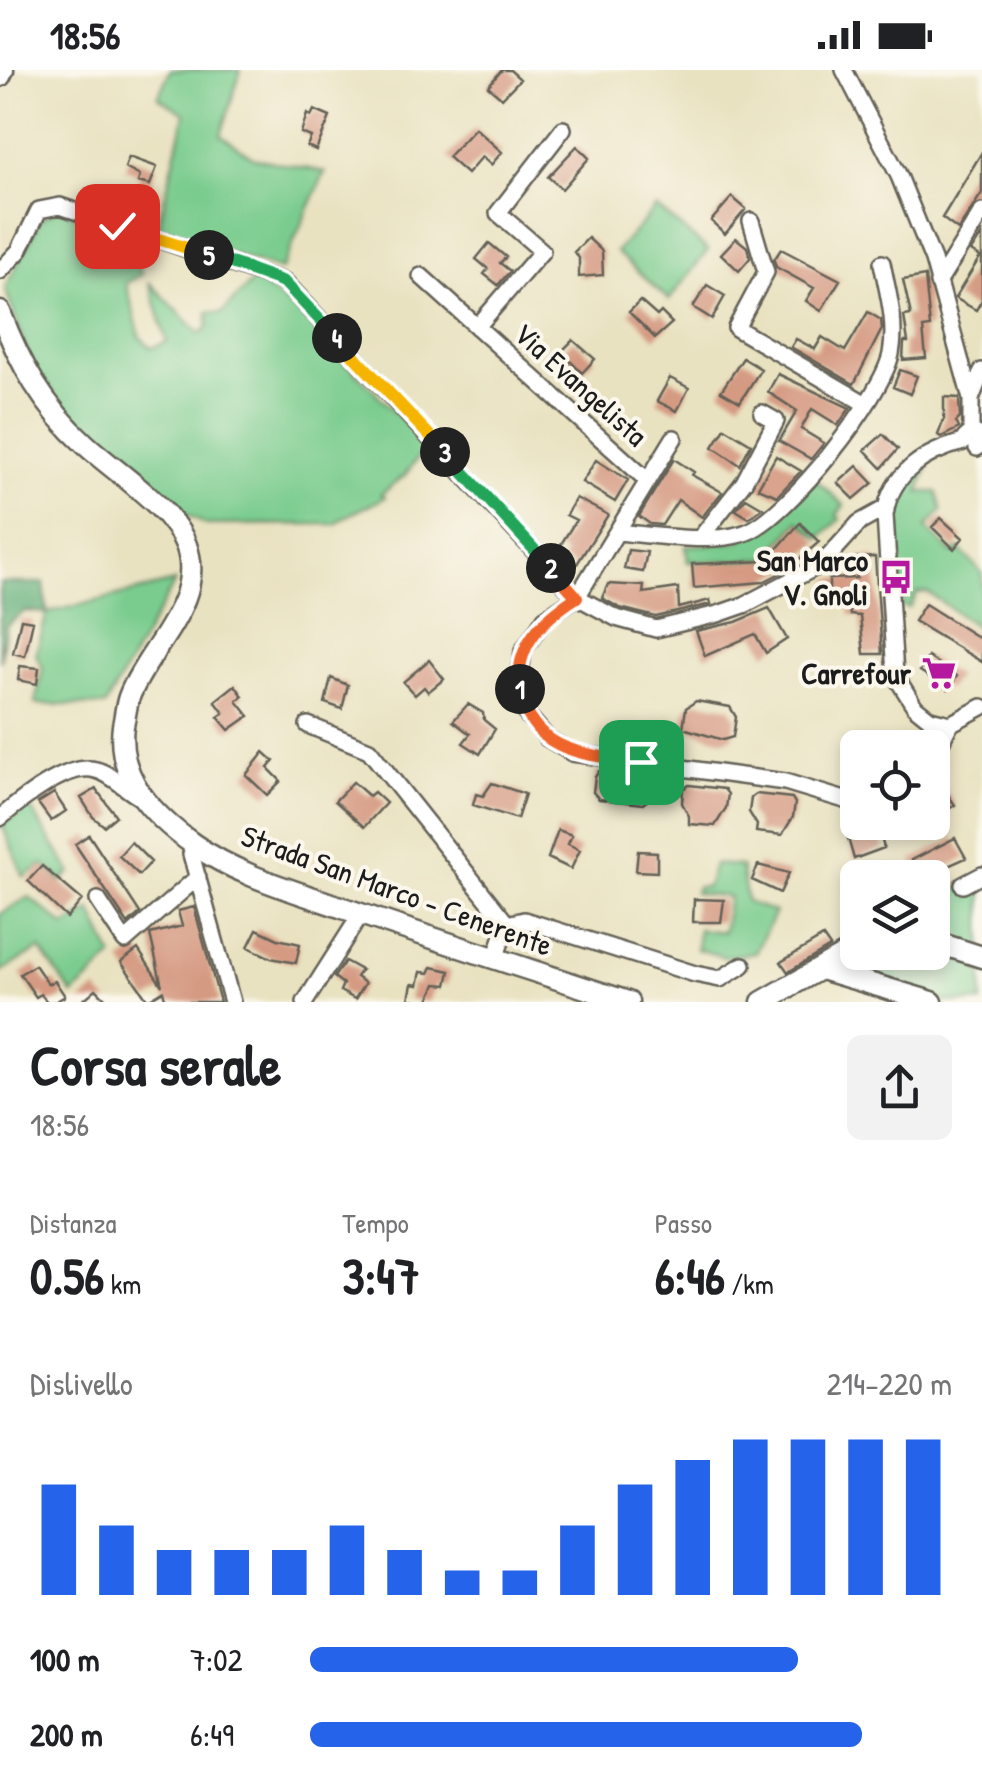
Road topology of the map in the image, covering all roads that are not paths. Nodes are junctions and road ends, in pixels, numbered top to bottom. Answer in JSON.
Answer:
{"nodes":[{"id":1,"x":844,"y":70,"type":"edge"},
{"id":2,"x":564,"y":129,"type":"dead end"},
{"id":3,"x":982,"y":212,"type":"edge"},
{"id":4,"x":751,"y":220,"type":"dead end"},
{"id":5,"x":882,"y":263,"type":"dead end"},
{"id":6,"x":0,"y":270,"type":"edge"},
{"id":7,"x":420,"y":276,"type":"dead end"},
{"id":8,"x":938,"y":283,"type":"junction"},
{"id":9,"x":0,"y":312,"type":"edge"},
{"id":10,"x":477,"y":327,"type":"junction"},
{"id":11,"x":982,"y":371,"type":"edge"},
{"id":12,"x":971,"y":399,"type":"junction"},
{"id":13,"x":866,"y":404,"type":"junction"},
{"id":14,"x":762,"y":413,"type":"dead end"},
{"id":15,"x":674,"y":438,"type":"dead end"},
{"id":16,"x":974,"y":444,"type":"edge"},
{"id":17,"x":648,"y":481,"type":"junction"},
{"id":18,"x":886,"y":508,"type":"junction"},
{"id":19,"x":616,"y":532,"type":"junction"},
{"id":20,"x":701,"y":537,"type":"junction"},
{"id":21,"x":577,"y":597,"type":"junction"},
{"id":22,"x":982,"y":708,"type":"edge"},
{"id":23,"x":950,"y":724,"type":"junction"},
{"id":24,"x":308,"y":725,"type":"dead end"},
{"id":25,"x":947,"y":730,"type":"edge"},
{"id":26,"x":143,"y":799,"type":"junction"},
{"id":27,"x":840,"y":799,"type":"edge"},
{"id":28,"x":0,"y":818,"type":"edge"},
{"id":29,"x":194,"y":844,"type":"junction"},
{"id":30,"x":982,"y":875,"type":"edge"},
{"id":31,"x":198,"y":876,"type":"junction"},
{"id":32,"x":963,"y":885,"type":"dead end"},
{"id":33,"x":98,"y":900,"type":"dead end"},
{"id":34,"x":360,"y":914,"type":"junction"},
{"id":35,"x":507,"y":924,"type":"junction"},
{"id":36,"x":950,"y":947,"type":"edge"},
{"id":37,"x":982,"y":957,"type":"edge"},
{"id":38,"x":840,"y":958,"type":"edge"},
{"id":39,"x":496,"y":959,"type":"junction"},
{"id":40,"x":743,"y":965,"type":"dead end"},
{"id":41,"x":820,"y":970,"type":"junction"},
{"id":42,"x":232,"y":1002,"type":"edge"},
{"id":43,"x":305,"y":1002,"type":"edge"},
{"id":44,"x":628,"y":1002,"type":"edge"},
{"id":45,"x":762,"y":1002,"type":"edge"},
{"id":46,"x":932,"y":1002,"type":"edge"}],
"edges":[{"from":1,"to":8,"type":"street"},
{"from":2,"to":10,"type":"street","name":"Via Evangelista"},
{"from":3,"to":8,"type":"street"},
{"from":4,"to":13,"type":"street"},
{"from":5,"to":13,"type":"street"},
{"from":6,"to":21,"type":"street"},
{"from":7,"to":10,"type":"street","name":"Via Evangelista"},
{"from":8,"to":12,"type":"street"},
{"from":9,"to":26,"type":"main road","name":"Strada San Marco - Cenerente"},
{"from":10,"to":17,"type":"street","name":"Via Evangelista"},
{"from":11,"to":12,"type":"street"},
{"from":12,"to":16,"type":"street"},
{"from":13,"to":20,"type":"street"},
{"from":14,"to":20,"type":"street"},
{"from":15,"to":17,"type":"street","name":"Via Evangelista"},
{"from":16,"to":18,"type":"street"},
{"from":17,"to":19,"type":"street","name":"Via Evangelista"},
{"from":18,"to":21,"type":"street"},
{"from":18,"to":23,"type":"street"},
{"from":19,"to":20,"type":"street"},
{"from":19,"to":21,"type":"street","name":"Via Evangelista"},
{"from":21,"to":27,"type":"street"},
{"from":22,"to":23,"type":"street"},
{"from":23,"to":25,"type":"street"},
{"from":24,"to":35,"type":"street"},
{"from":26,"to":28,"type":"street"},
{"from":26,"to":29,"type":"main road","name":"Strada San Marco - Cenerente"},
{"from":29,"to":31,"type":"street"},
{"from":29,"to":34,"type":"main road","name":"Strada San Marco - Cenerente"},
{"from":30,"to":32,"type":"street"},
{"from":31,"to":33,"type":"street"},
{"from":31,"to":42,"type":"street"},
{"from":34,"to":39,"type":"main road","name":"Strada San Marco - Cenerente"},
{"from":34,"to":43,"type":"street"},
{"from":35,"to":39,"type":"street"},
{"from":35,"to":40,"type":"street"},
{"from":36,"to":37,"type":"main road"},
{"from":38,"to":41,"type":"main road"},
{"from":39,"to":44,"type":"main road","name":"Strada San Marco - Cenerente"},
{"from":41,"to":45,"type":"main road"},
{"from":41,"to":46,"type":"main road"}]}
